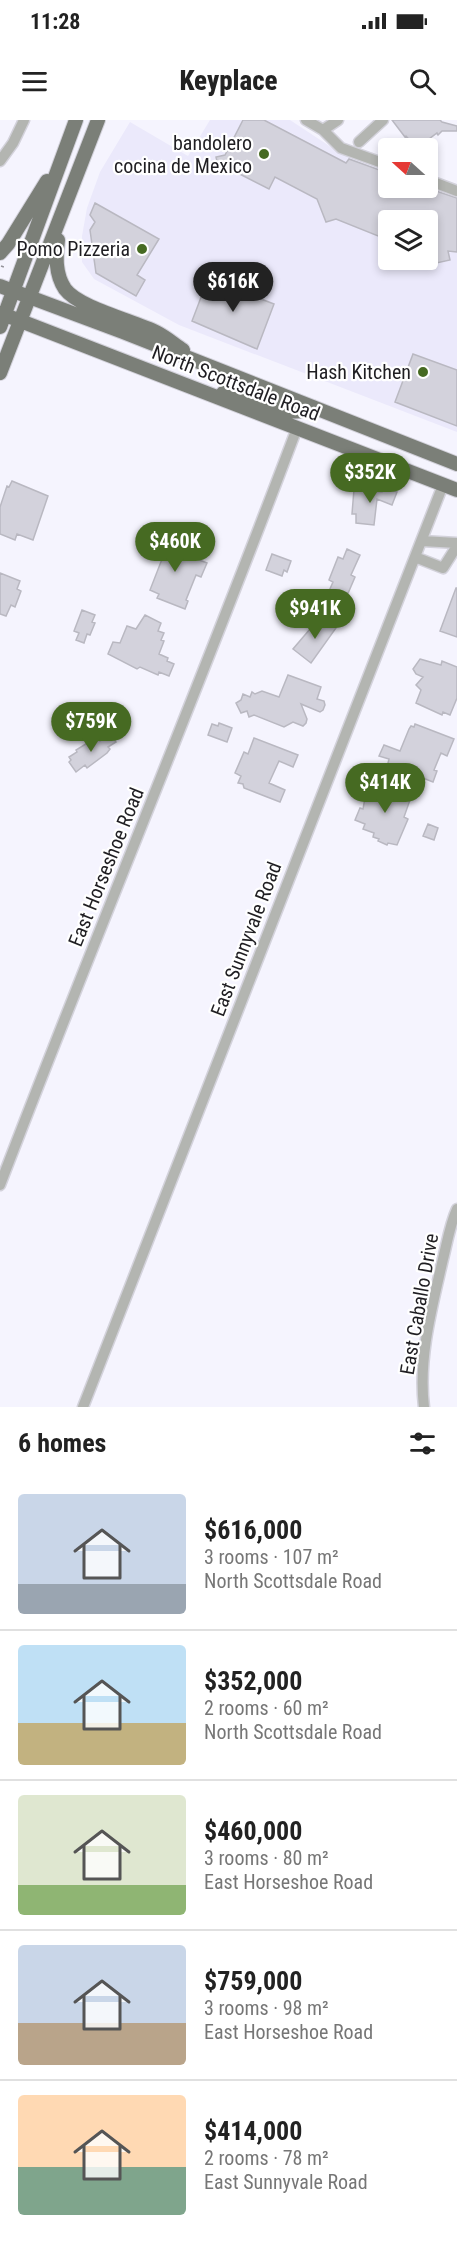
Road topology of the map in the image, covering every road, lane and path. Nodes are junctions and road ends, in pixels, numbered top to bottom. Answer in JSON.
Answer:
{"nodes":[{"id":1,"x":24,"y":120,"type":"edge"},
{"id":2,"x":76,"y":120,"type":"edge"},
{"id":3,"x":98,"y":120,"type":"edge"},
{"id":4,"x":306,"y":120,"type":"edge"},
{"id":5,"x":338,"y":120,"type":"edge"},
{"id":6,"x":383,"y":120,"type":"edge"},
{"id":7,"x":322,"y":130,"type":"junction"},
{"id":8,"x":70,"y":137,"type":"junction"},
{"id":9,"x":359,"y":142,"type":"dead end"},
{"id":10,"x":0,"y":161,"type":"edge"},
{"id":11,"x":378,"y":161,"type":"edge"},
{"id":12,"x":438,"y":184,"type":"edge"},
{"id":13,"x":457,"y":191,"type":"edge"},
{"id":14,"x":63,"y":212,"type":"junction"},
{"id":15,"x":0,"y":253,"type":"edge"},
{"id":16,"x":0,"y":265,"type":"edge"},
{"id":17,"x":7,"y":268,"type":"dead end"},
{"id":18,"x":7,"y":289,"type":"edge"},
{"id":19,"x":30,"y":298,"type":"junction"},
{"id":20,"x":2,"y":318,"type":"edge"},
{"id":21,"x":21,"y":321,"type":"junction"},
{"id":22,"x":208,"y":365,"type":"junction"},
{"id":23,"x":0,"y":373,"type":"edge"},
{"id":24,"x":200,"y":389,"type":"junction"},
{"id":25,"x":313,"y":407,"type":"junction"},
{"id":26,"x":297,"y":428,"type":"junction"},
{"id":27,"x":457,"y":464,"type":"edge"},
{"id":28,"x":443,"y":485,"type":"junction"},
{"id":29,"x":457,"y":490,"type":"edge"},
{"id":30,"x":422,"y":541,"type":"junction"},
{"id":31,"x":457,"y":545,"type":"edge"},
{"id":32,"x":415,"y":557,"type":"junction"},
{"id":33,"x":0,"y":1185,"type":"edge"},
{"id":34,"x":457,"y":1209,"type":"edge"},
{"id":35,"x":83,"y":1407,"type":"edge"},
{"id":36,"x":424,"y":1407,"type":"edge"}],
"edges":[{"from":1,"to":10,"type":"street"},
{"from":2,"to":8,"type":"main road"},
{"from":3,"to":14,"type":"main road"},
{"from":4,"to":7,"type":"street"},
{"from":5,"to":7,"type":"street"},
{"from":6,"to":9,"type":"street"},
{"from":7,"to":11,"type":"street"},
{"from":8,"to":15,"type":"main road"},
{"from":8,"to":18,"type":"main road"},
{"from":12,"to":13,"type":"street"},
{"from":14,"to":19,"type":"main road"},
{"from":14,"to":22,"type":"main road"},
{"from":16,"to":17,"type":"path"},
{"from":18,"to":19,"type":"main road","name":"North Scottsdale Road"},
{"from":18,"to":20,"type":"main road"},
{"from":19,"to":21,"type":"main road"},
{"from":19,"to":22,"type":"main road","name":"North Scottsdale Road"},
{"from":20,"to":21,"type":"main road","name":"North Scottsdale Road"},
{"from":21,"to":23,"type":"main road"},
{"from":21,"to":24,"type":"main road","name":"North Scottsdale Road"},
{"from":22,"to":25,"type":"main road","name":"North Scottsdale Road"},
{"from":24,"to":25,"type":"main road"},
{"from":24,"to":26,"type":"main road","name":"North Scottsdale Road"},
{"from":25,"to":27,"type":"main road","name":"North Scottsdale Road"},
{"from":26,"to":28,"type":"main road","name":"North Scottsdale Road"},
{"from":26,"to":33,"type":"street","name":"East Horseshoe Road"},
{"from":28,"to":29,"type":"main road","name":"North Scottsdale Road"},
{"from":28,"to":30,"type":"street","name":"East Sunnyvale Road"},
{"from":30,"to":31,"type":"street"},
{"from":30,"to":32,"type":"street","name":"East Sunnyvale Road"},
{"from":31,"to":32,"type":"street"},
{"from":32,"to":35,"type":"street","name":"East Sunnyvale Road"},
{"from":34,"to":36,"type":"street","name":"East Caballo Drive"}]}
